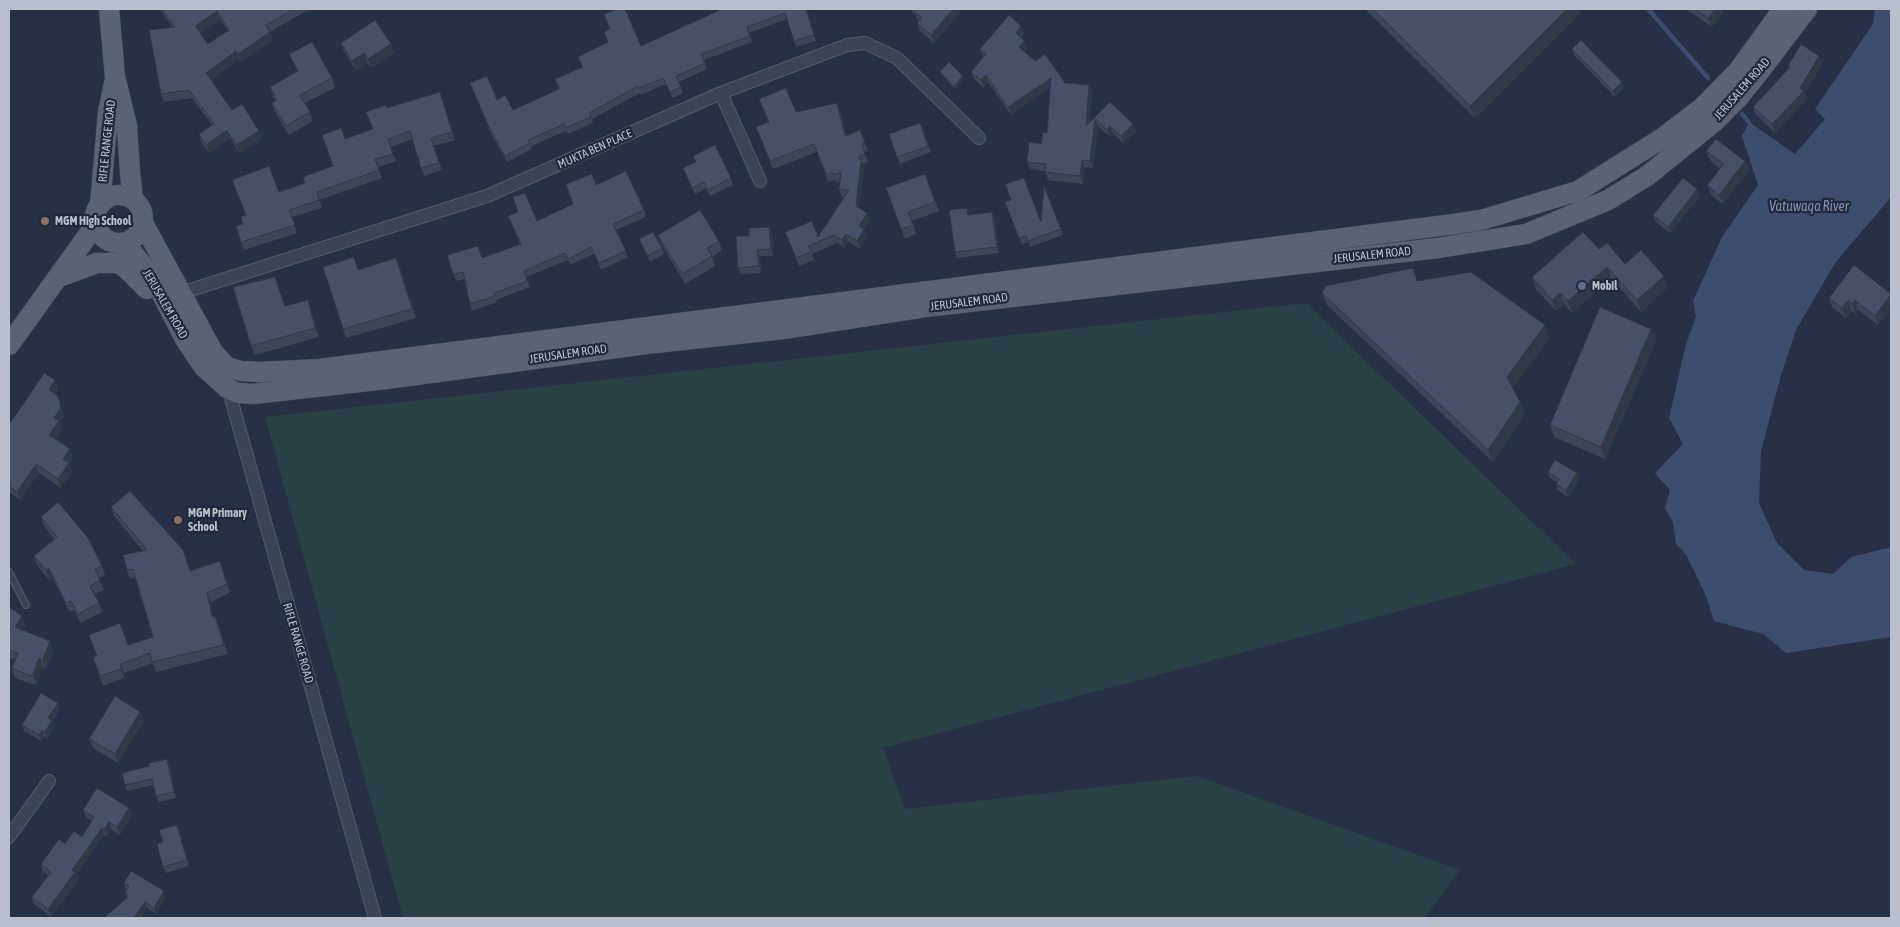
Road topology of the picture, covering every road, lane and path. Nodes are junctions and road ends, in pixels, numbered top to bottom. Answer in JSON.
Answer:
{"nodes":[{"id":1,"x":109,"y":9,"type":"edge"},
{"id":2,"x":1783,"y":9,"type":"edge"},
{"id":3,"x":1807,"y":9,"type":"edge"},
{"id":4,"x":115,"y":77,"type":"junction"},
{"id":5,"x":721,"y":94,"type":"junction"},
{"id":6,"x":979,"y":138,"type":"dead end"},
{"id":7,"x":760,"y":181,"type":"dead end"},
{"id":8,"x":133,"y":200,"type":"junction"},
{"id":9,"x":98,"y":215,"type":"junction"},
{"id":10,"x":143,"y":223,"type":"junction"},
{"id":11,"x":118,"y":242,"type":"junction"},
{"id":12,"x":59,"y":276,"type":"junction"},
{"id":13,"x":180,"y":293,"type":"junction"},
{"id":14,"x":185,"y":339,"type":"junction"},
{"id":15,"x":9,"y":345,"type":"edge"},
{"id":16,"x":227,"y":367,"type":"junction"},
{"id":17,"x":227,"y":388,"type":"junction"},
{"id":18,"x":9,"y":572,"type":"edge"},
{"id":19,"x":26,"y":605,"type":"dead end"},
{"id":20,"x":49,"y":781,"type":"dead end"},
{"id":21,"x":9,"y":837,"type":"edge"},
{"id":22,"x":375,"y":918,"type":"edge"}],
"edges":[{"from":1,"to":4,"type":"main road","name":"RIFLE RANGE ROAD"},
{"from":2,"to":16,"type":"main road","name":"JERUSALEM ROAD"},
{"from":3,"to":17,"type":"main road","name":"JERUSALEM ROAD"},
{"from":4,"to":8,"type":"main road","name":"RIFLE RANGE ROAD"},
{"from":4,"to":9,"type":"main road","name":"RIFLE RANGE ROAD"},
{"from":5,"to":6,"type":"street","name":"MUKTA BEN PLACE"},
{"from":5,"to":7,"type":"street"},
{"from":5,"to":13,"type":"street","name":"MUKTA BEN PLACE"},
{"from":8,"to":9,"type":"main road"},
{"from":8,"to":10,"type":"main road"},
{"from":9,"to":11,"type":"main road"},
{"from":9,"to":12,"type":"main road"},
{"from":10,"to":11,"type":"main road"},
{"from":10,"to":13,"type":"main road","name":"JERUSALEM ROAD"},
{"from":11,"to":12,"type":"main road"},
{"from":11,"to":14,"type":"main road","name":"JERUSALEM ROAD"},
{"from":12,"to":14,"type":"main road"},
{"from":12,"to":15,"type":"main road"},
{"from":13,"to":16,"type":"main road","name":"JERUSALEM ROAD"},
{"from":14,"to":17,"type":"main road","name":"JERUSALEM ROAD"},
{"from":16,"to":17,"type":"street","name":"RIFLE RANGE ROAD"},
{"from":17,"to":22,"type":"street","name":"RIFLE RANGE ROAD"},
{"from":18,"to":19,"type":"lane"},
{"from":20,"to":21,"type":"street"}]}
